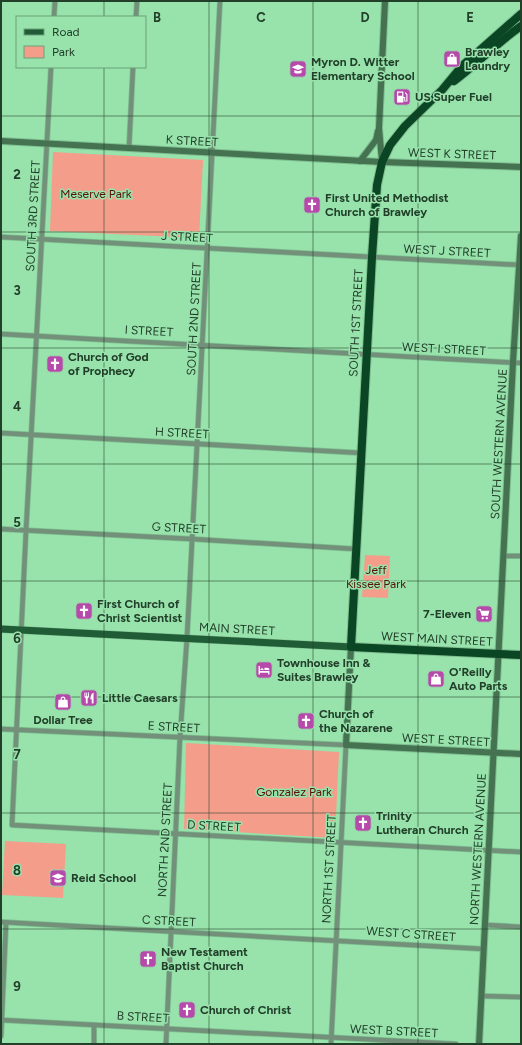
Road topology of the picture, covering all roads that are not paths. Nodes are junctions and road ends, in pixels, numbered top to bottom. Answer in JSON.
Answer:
{"nodes":[{"id":1,"x":55,"y":1,"type":"edge"},
{"id":2,"x":137,"y":1,"type":"edge"},
{"id":3,"x":220,"y":1,"type":"edge"},
{"id":4,"x":385,"y":1,"type":"edge"},
{"id":5,"x":521,"y":14,"type":"edge"},
{"id":6,"x":54,"y":16,"type":"edge"},
{"id":7,"x":136,"y":16,"type":"edge"},
{"id":8,"x":521,"y":26,"type":"edge"},
{"id":9,"x":51,"y":68,"type":"edge"},
{"id":10,"x":133,"y":68,"type":"edge"},
{"id":11,"x":442,"y":90,"type":"junction"},
{"id":12,"x":379,"y":128,"type":"junction"},
{"id":13,"x":1,"y":141,"type":"edge"},
{"id":14,"x":47,"y":144,"type":"junction"},
{"id":15,"x":129,"y":148,"type":"junction"},
{"id":16,"x":213,"y":153,"type":"junction"},
{"id":17,"x":360,"y":161,"type":"junction"},
{"id":18,"x":382,"y":162,"type":"junction"},
{"id":19,"x":521,"y":167,"type":"edge"},
{"id":20,"x":521,"y":236,"type":"edge"},
{"id":21,"x":1,"y":237,"type":"edge"},
{"id":22,"x":42,"y":239,"type":"junction"},
{"id":23,"x":208,"y":248,"type":"junction"},
{"id":24,"x":372,"y":257,"type":"junction"},
{"id":25,"x":520,"y":265,"type":"edge"},
{"id":26,"x":1,"y":334,"type":"edge"},
{"id":27,"x":36,"y":336,"type":"junction"},
{"id":28,"x":203,"y":344,"type":"junction"},
{"id":29,"x":367,"y":354,"type":"junction"},
{"id":30,"x":513,"y":362,"type":"junction"},
{"id":31,"x":521,"y":363,"type":"edge"},
{"id":32,"x":1,"y":433,"type":"edge"},
{"id":33,"x":31,"y":434,"type":"junction"},
{"id":34,"x":197,"y":444,"type":"junction"},
{"id":35,"x":362,"y":453,"type":"junction"},
{"id":36,"x":1,"y":529,"type":"edge"},
{"id":37,"x":26,"y":531,"type":"junction"},
{"id":38,"x":192,"y":539,"type":"junction"},
{"id":39,"x":356,"y":549,"type":"junction"},
{"id":40,"x":504,"y":556,"type":"junction"},
{"id":41,"x":521,"y":556,"type":"edge"},
{"id":42,"x":1,"y":628,"type":"edge"},
{"id":43,"x":21,"y":629,"type":"junction"},
{"id":44,"x":187,"y":638,"type":"junction"},
{"id":45,"x":352,"y":647,"type":"junction"},
{"id":46,"x":499,"y":654,"type":"junction"},
{"id":47,"x":521,"y":655,"type":"edge"},
{"id":48,"x":1,"y":729,"type":"edge"},
{"id":49,"x":16,"y":729,"type":"junction"},
{"id":50,"x":180,"y":737,"type":"junction"},
{"id":51,"x":346,"y":745,"type":"junction"},
{"id":52,"x":494,"y":753,"type":"junction"},
{"id":53,"x":521,"y":754,"type":"edge"},
{"id":54,"x":12,"y":826,"type":"joint"},
{"id":55,"x":176,"y":834,"type":"junction"},
{"id":56,"x":342,"y":842,"type":"junction"},
{"id":57,"x":490,"y":850,"type":"junction"},
{"id":58,"x":521,"y":852,"type":"edge"},
{"id":59,"x":3,"y":923,"type":"edge"},
{"id":60,"x":486,"y":925,"type":"junction"},
{"id":61,"x":521,"y":927,"type":"edge"},
{"id":62,"x":171,"y":931,"type":"junction"},
{"id":63,"x":336,"y":940,"type":"junction"},
{"id":64,"x":484,"y":949,"type":"junction"},
{"id":65,"x":482,"y":996,"type":"junction"},
{"id":66,"x":521,"y":997,"type":"edge"},
{"id":67,"x":1,"y":1020,"type":"edge"},
{"id":68,"x":94,"y":1025,"type":"junction"},
{"id":69,"x":167,"y":1029,"type":"junction"},
{"id":70,"x":1,"y":1036,"type":"edge"},
{"id":71,"x":331,"y":1038,"type":"junction"},
{"id":72,"x":94,"y":1044,"type":"edge"},
{"id":73,"x":166,"y":1044,"type":"edge"},
{"id":74,"x":331,"y":1044,"type":"edge"},
{"id":75,"x":456,"y":1044,"type":"edge"},
{"id":76,"x":479,"y":1044,"type":"edge"}],
"edges":[{"from":1,"to":6,"type":"street"},
{"from":2,"to":7,"type":"street"},
{"from":3,"to":16,"type":"street","name":"SOUTH 2ND STREET"},
{"from":4,"to":12,"type":"street","name":"SOUTH 1ST STREET"},
{"from":5,"to":11,"type":"highway"},
{"from":8,"to":11,"type":"highway"},
{"from":9,"to":14,"type":"street","name":"SOUTH 3RD STREET"},
{"from":10,"to":15,"type":"street"},
{"from":11,"to":18,"type":"highway"},
{"from":12,"to":17,"type":"street"},
{"from":12,"to":18,"type":"street","name":"SOUTH 1ST STREET"},
{"from":13,"to":14,"type":"street","name":"K STREET"},
{"from":14,"to":15,"type":"street","name":"K STREET"},
{"from":14,"to":22,"type":"street","name":"SOUTH 3RD STREET"},
{"from":15,"to":16,"type":"street","name":"K STREET"},
{"from":16,"to":17,"type":"street","name":"K STREET"},
{"from":16,"to":23,"type":"street","name":"SOUTH 2ND STREET"},
{"from":17,"to":18,"type":"street","name":"K STREET"},
{"from":18,"to":19,"type":"street","name":"WEST K STREET"},
{"from":18,"to":24,"type":"highway","name":"SOUTH 1ST STREET"},
{"from":20,"to":25,"type":"street","name":"SOUTH WESTERN AVENUE"},
{"from":21,"to":22,"type":"street","name":"J STREET"},
{"from":22,"to":23,"type":"street","name":"J STREET"},
{"from":22,"to":27,"type":"street","name":"SOUTH 3RD STREET"},
{"from":23,"to":24,"type":"street","name":"J STREET"},
{"from":23,"to":28,"type":"street","name":"SOUTH 2ND STREET"},
{"from":24,"to":25,"type":"street","name":"WEST J STREET"},
{"from":24,"to":29,"type":"highway","name":"SOUTH 1ST STREET"},
{"from":25,"to":30,"type":"street","name":"SOUTH WESTERN AVENUE"},
{"from":26,"to":27,"type":"street","name":"I STREET"},
{"from":27,"to":28,"type":"street","name":"I STREET"},
{"from":27,"to":33,"type":"street","name":"SOUTH 3RD STREET"},
{"from":28,"to":29,"type":"street","name":"I STREET"},
{"from":28,"to":34,"type":"street","name":"SOUTH 2ND STREET"},
{"from":29,"to":30,"type":"street","name":"WEST I STREET"},
{"from":29,"to":35,"type":"highway","name":"SOUTH 1ST STREET"},
{"from":30,"to":31,"type":"street","name":"WEST I STREET"},
{"from":30,"to":40,"type":"street","name":"SOUTH WESTERN AVENUE"},
{"from":32,"to":33,"type":"street","name":"H STREET"},
{"from":33,"to":34,"type":"street","name":"H STREET"},
{"from":33,"to":37,"type":"street","name":"SOUTH 3RD STREET"},
{"from":34,"to":35,"type":"street","name":"H STREET"},
{"from":34,"to":38,"type":"street","name":"SOUTH 2ND STREET"},
{"from":35,"to":39,"type":"highway","name":"SOUTH 1ST STREET"},
{"from":36,"to":37,"type":"street","name":"G STREET"},
{"from":37,"to":38,"type":"street","name":"G STREET"},
{"from":37,"to":43,"type":"street","name":"SOUTH 3RD STREET"},
{"from":38,"to":39,"type":"street","name":"G STREET"},
{"from":38,"to":44,"type":"street","name":"SOUTH 2ND STREET"},
{"from":39,"to":45,"type":"highway","name":"SOUTH 1ST STREET"},
{"from":40,"to":41,"type":"street"},
{"from":40,"to":46,"type":"street","name":"SOUTH WESTERN AVENUE"},
{"from":42,"to":43,"type":"main road","name":"MAIN STREET"},
{"from":43,"to":44,"type":"main road","name":"MAIN STREET"},
{"from":43,"to":49,"type":"street","name":"SOUTH 3RD STREET"},
{"from":44,"to":45,"type":"main road","name":"MAIN STREET"},
{"from":44,"to":50,"type":"street","name":"NORTH 2ND STREET"},
{"from":45,"to":46,"type":"highway","name":"WEST MAIN STREET"},
{"from":45,"to":51,"type":"street","name":"NORTH 1ST STREET"},
{"from":46,"to":47,"type":"highway","name":"WEST MAIN STREET"},
{"from":46,"to":52,"type":"street","name":"NORTH WESTERN AVENUE"},
{"from":48,"to":49,"type":"street","name":"E STREET"},
{"from":49,"to":50,"type":"street","name":"E STREET"},
{"from":49,"to":54,"type":"street","name":"SOUTH 3RD STREET"},
{"from":50,"to":51,"type":"street","name":"E STREET"},
{"from":50,"to":55,"type":"street","name":"NORTH 2ND STREET"},
{"from":51,"to":52,"type":"street","name":"WEST E STREET"},
{"from":51,"to":56,"type":"street","name":"NORTH 1ST STREET"},
{"from":52,"to":53,"type":"street","name":"WEST E STREET"},
{"from":52,"to":57,"type":"street","name":"NORTH WESTERN AVENUE"},
{"from":54,"to":55,"type":"street","name":"D STREET"},
{"from":55,"to":56,"type":"street","name":"D STREET"},
{"from":55,"to":62,"type":"street","name":"NORTH 2ND STREET"},
{"from":56,"to":57,"type":"street","name":"D STREET"},
{"from":56,"to":63,"type":"street","name":"NORTH 1ST STREET"},
{"from":57,"to":58,"type":"street","name":"D STREET"},
{"from":57,"to":60,"type":"street","name":"NORTH WESTERN AVENUE"},
{"from":59,"to":62,"type":"street","name":"C STREET"},
{"from":59,"to":67,"type":"street"},
{"from":60,"to":61,"type":"street"},
{"from":60,"to":64,"type":"street","name":"NORTH WESTERN AVENUE"},
{"from":62,"to":63,"type":"street","name":"C STREET"},
{"from":62,"to":69,"type":"street","name":"NORTH 2ND STREET"},
{"from":63,"to":64,"type":"street","name":"WEST C STREET"},
{"from":63,"to":71,"type":"street","name":"NORTH 1ST STREET"},
{"from":64,"to":65,"type":"street","name":"NORTH WESTERN AVENUE"},
{"from":65,"to":66,"type":"street"},
{"from":65,"to":76,"type":"street","name":"NORTH WESTERN AVENUE"},
{"from":67,"to":68,"type":"street","name":"B STREET"},
{"from":67,"to":70,"type":"street"},
{"from":68,"to":69,"type":"street","name":"B STREET"},
{"from":68,"to":72,"type":"street"},
{"from":69,"to":71,"type":"street","name":"B STREET"},
{"from":69,"to":73,"type":"street","name":"NORTH 2ND STREET"},
{"from":71,"to":74,"type":"street","name":"NORTH 1ST STREET"},
{"from":71,"to":75,"type":"street","name":"WEST B STREET"}]}
